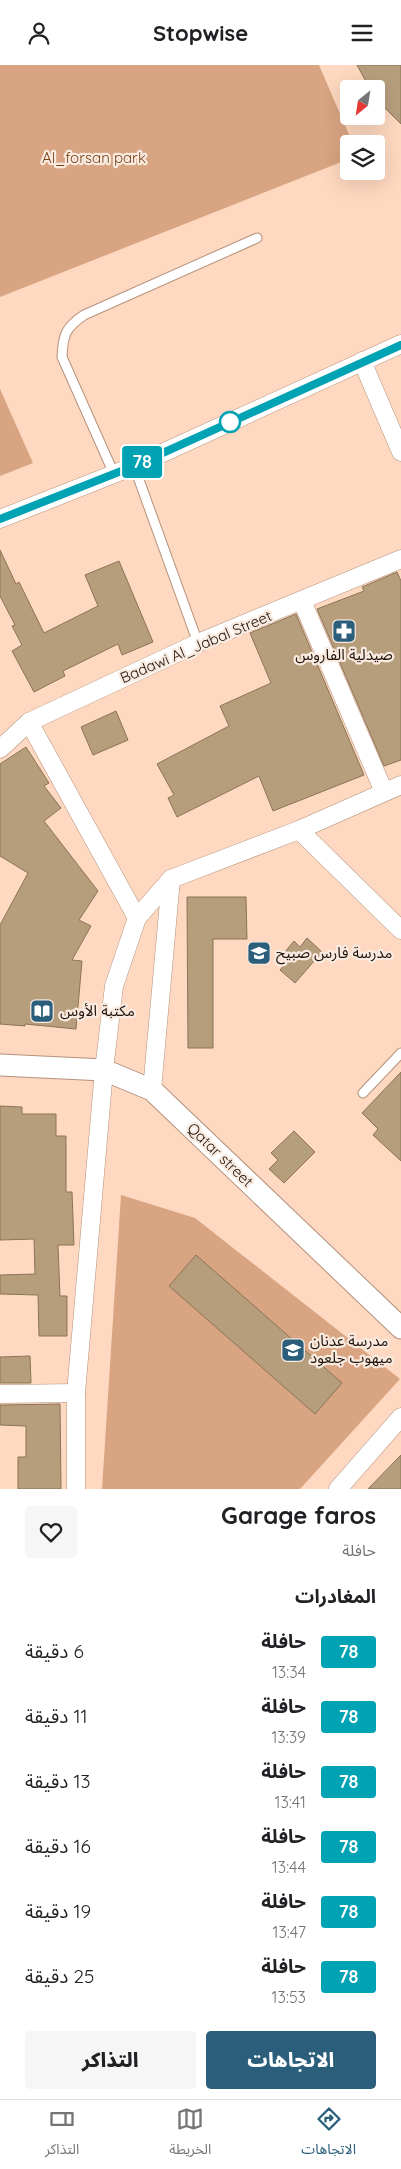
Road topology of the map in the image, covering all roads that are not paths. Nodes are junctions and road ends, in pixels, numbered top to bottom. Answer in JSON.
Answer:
{"nodes":[{"id":1,"x":257,"y":238,"type":"dead end"},
{"id":2,"x":401,"y":345,"type":"edge"},
{"id":3,"x":362,"y":361,"type":"junction"},
{"id":4,"x":401,"y":452,"type":"edge"},
{"id":5,"x":134,"y":466,"type":"junction"},
{"id":6,"x":114,"y":474,"type":"junction"},
{"id":7,"x":0,"y":519,"type":"edge"},
{"id":8,"x":401,"y":559,"type":"edge"},
{"id":9,"x":302,"y":601,"type":"junction"},
{"id":10,"x":198,"y":643,"type":"junction"},
{"id":11,"x":29,"y":722,"type":"junction"},
{"id":12,"x":0,"y":749,"type":"edge"},
{"id":13,"x":401,"y":785,"type":"edge"},
{"id":14,"x":384,"y":793,"type":"junction"},
{"id":15,"x":299,"y":830,"type":"junction"},
{"id":16,"x":172,"y":879,"type":"junction"},
{"id":17,"x":137,"y":918,"type":"junction"},
{"id":18,"x":401,"y":930,"type":"edge"},
{"id":19,"x":401,"y":1053,"type":"edge"},
{"id":20,"x":0,"y":1065,"type":"edge"},
{"id":21,"x":104,"y":1070,"type":"junction"},
{"id":22,"x":152,"y":1090,"type":"junction"},
{"id":23,"x":363,"y":1093,"type":"dead end"},
{"id":24,"x":401,"y":1328,"type":"edge"},
{"id":25,"x":76,"y":1393,"type":"junction"},
{"id":26,"x":0,"y":1394,"type":"edge"},
{"id":27,"x":401,"y":1417,"type":"edge"},
{"id":28,"x":76,"y":1489,"type":"edge"},
{"id":29,"x":339,"y":1489,"type":"edge"}],
"edges":[{"from":1,"to":6,"type":"lane"},
{"from":2,"to":3,"type":"street"},
{"from":3,"to":4,"type":"street"},
{"from":3,"to":5,"type":"street"},
{"from":5,"to":6,"type":"street"},
{"from":5,"to":10,"type":"lane"},
{"from":6,"to":7,"type":"street"},
{"from":8,"to":9,"type":"street","name":"Badawi Al_Jabal Street"},
{"from":9,"to":10,"type":"street","name":"Badawi Al_Jabal Street"},
{"from":9,"to":14,"type":"street"},
{"from":10,"to":11,"type":"street","name":"Badawi Al_Jabal Street"},
{"from":11,"to":12,"type":"street","name":"Badawi Al_Jabal Street"},
{"from":11,"to":17,"type":"street"},
{"from":13,"to":14,"type":"street"},
{"from":14,"to":15,"type":"street"},
{"from":15,"to":16,"type":"street"},
{"from":15,"to":18,"type":"street"},
{"from":16,"to":17,"type":"street"},
{"from":16,"to":22,"type":"street"},
{"from":17,"to":21,"type":"street"},
{"from":19,"to":23,"type":"lane"},
{"from":20,"to":21,"type":"street","name":"Qatar street"},
{"from":21,"to":22,"type":"street","name":"Qatar street"},
{"from":21,"to":25,"type":"street"},
{"from":22,"to":24,"type":"street","name":"Qatar street"},
{"from":25,"to":26,"type":"street"},
{"from":25,"to":28,"type":"street"},
{"from":27,"to":29,"type":"street"}]}
